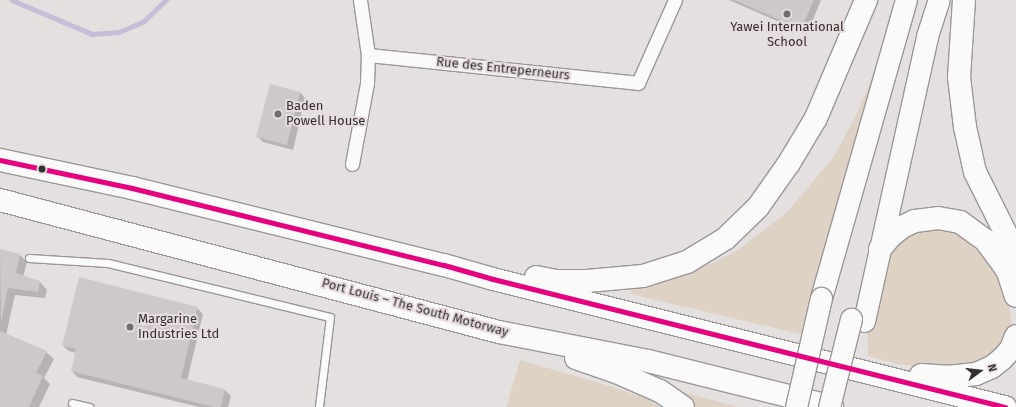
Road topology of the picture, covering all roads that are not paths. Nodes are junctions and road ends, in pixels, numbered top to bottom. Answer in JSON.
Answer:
{"nodes":[{"id":1,"x":360,"y":0,"type":"edge"},
{"id":2,"x":675,"y":0,"type":"edge"},
{"id":3,"x":866,"y":0,"type":"edge"},
{"id":4,"x":906,"y":0,"type":"edge"},
{"id":5,"x":936,"y":0,"type":"edge"},
{"id":6,"x":939,"y":0,"type":"edge"},
{"id":7,"x":964,"y":0,"type":"edge"},
{"id":8,"x":927,"y":36,"type":"junction"},
{"id":9,"x":368,"y":55,"type":"junction"},
{"id":10,"x":903,"y":140,"type":"junction"},
{"id":11,"x":0,"y":160,"type":"edge"},
{"id":12,"x":352,"y":164,"type":"dead end"},
{"id":13,"x":0,"y":200,"type":"edge"},
{"id":14,"x":880,"y":249,"type":"junction"},
{"id":15,"x":1016,"y":254,"type":"edge"},
{"id":16,"x":30,"y":258,"type":"dead end"},
{"id":17,"x":444,"y":265,"type":"junction"},
{"id":18,"x":1016,"y":296,"type":"edge"},
{"id":19,"x":632,"y":314,"type":"junction"},
{"id":20,"x":858,"y":320,"type":"junction"},
{"id":21,"x":499,"y":332,"type":"junction"},
{"id":22,"x":1016,"y":336,"type":"edge"},
{"id":23,"x":72,"y":403,"type":"dead end"},
{"id":24,"x":90,"y":407,"type":"edge"},
{"id":25,"x":319,"y":407,"type":"edge"},
{"id":26,"x":683,"y":407,"type":"edge"},
{"id":27,"x":796,"y":407,"type":"edge"},
{"id":28,"x":829,"y":407,"type":"edge"},
{"id":29,"x":832,"y":407,"type":"edge"},
{"id":30,"x":841,"y":407,"type":"edge"},
{"id":31,"x":1005,"y":407,"type":"edge"}],
"edges":[{"from":1,"to":9,"type":"street"},
{"from":2,"to":9,"type":"street","name":"Rue des Entreperneurs"},
{"from":3,"to":17,"type":"highway"},
{"from":4,"to":27,"type":"main road","bridge":true},
{"from":5,"to":8,"type":"main road"},
{"from":6,"to":8,"type":"main road"},
{"from":7,"to":15,"type":"highway"},
{"from":8,"to":10,"type":"main road"},
{"from":9,"to":12,"type":"street"},
{"from":10,"to":14,"type":"main road"},
{"from":10,"to":20,"type":"main road"},
{"from":11,"to":17,"type":"highway"},
{"from":13,"to":21,"type":"highway","name":"Port Louis – The South Motorway"},
{"from":14,"to":18,"type":"highway"},
{"from":14,"to":20,"type":"main road"},
{"from":16,"to":25,"type":"lane"},
{"from":17,"to":19,"type":"highway"},
{"from":19,"to":22,"type":"highway"},
{"from":19,"to":31,"type":"highway"},
{"from":20,"to":28,"type":"main road","bridge":true},
{"from":20,"to":30,"type":"main road"},
{"from":21,"to":26,"type":"highway"},
{"from":21,"to":29,"type":"highway","name":"Port Louis – The South Motorway"},
{"from":23,"to":24,"type":"lane"}]}
